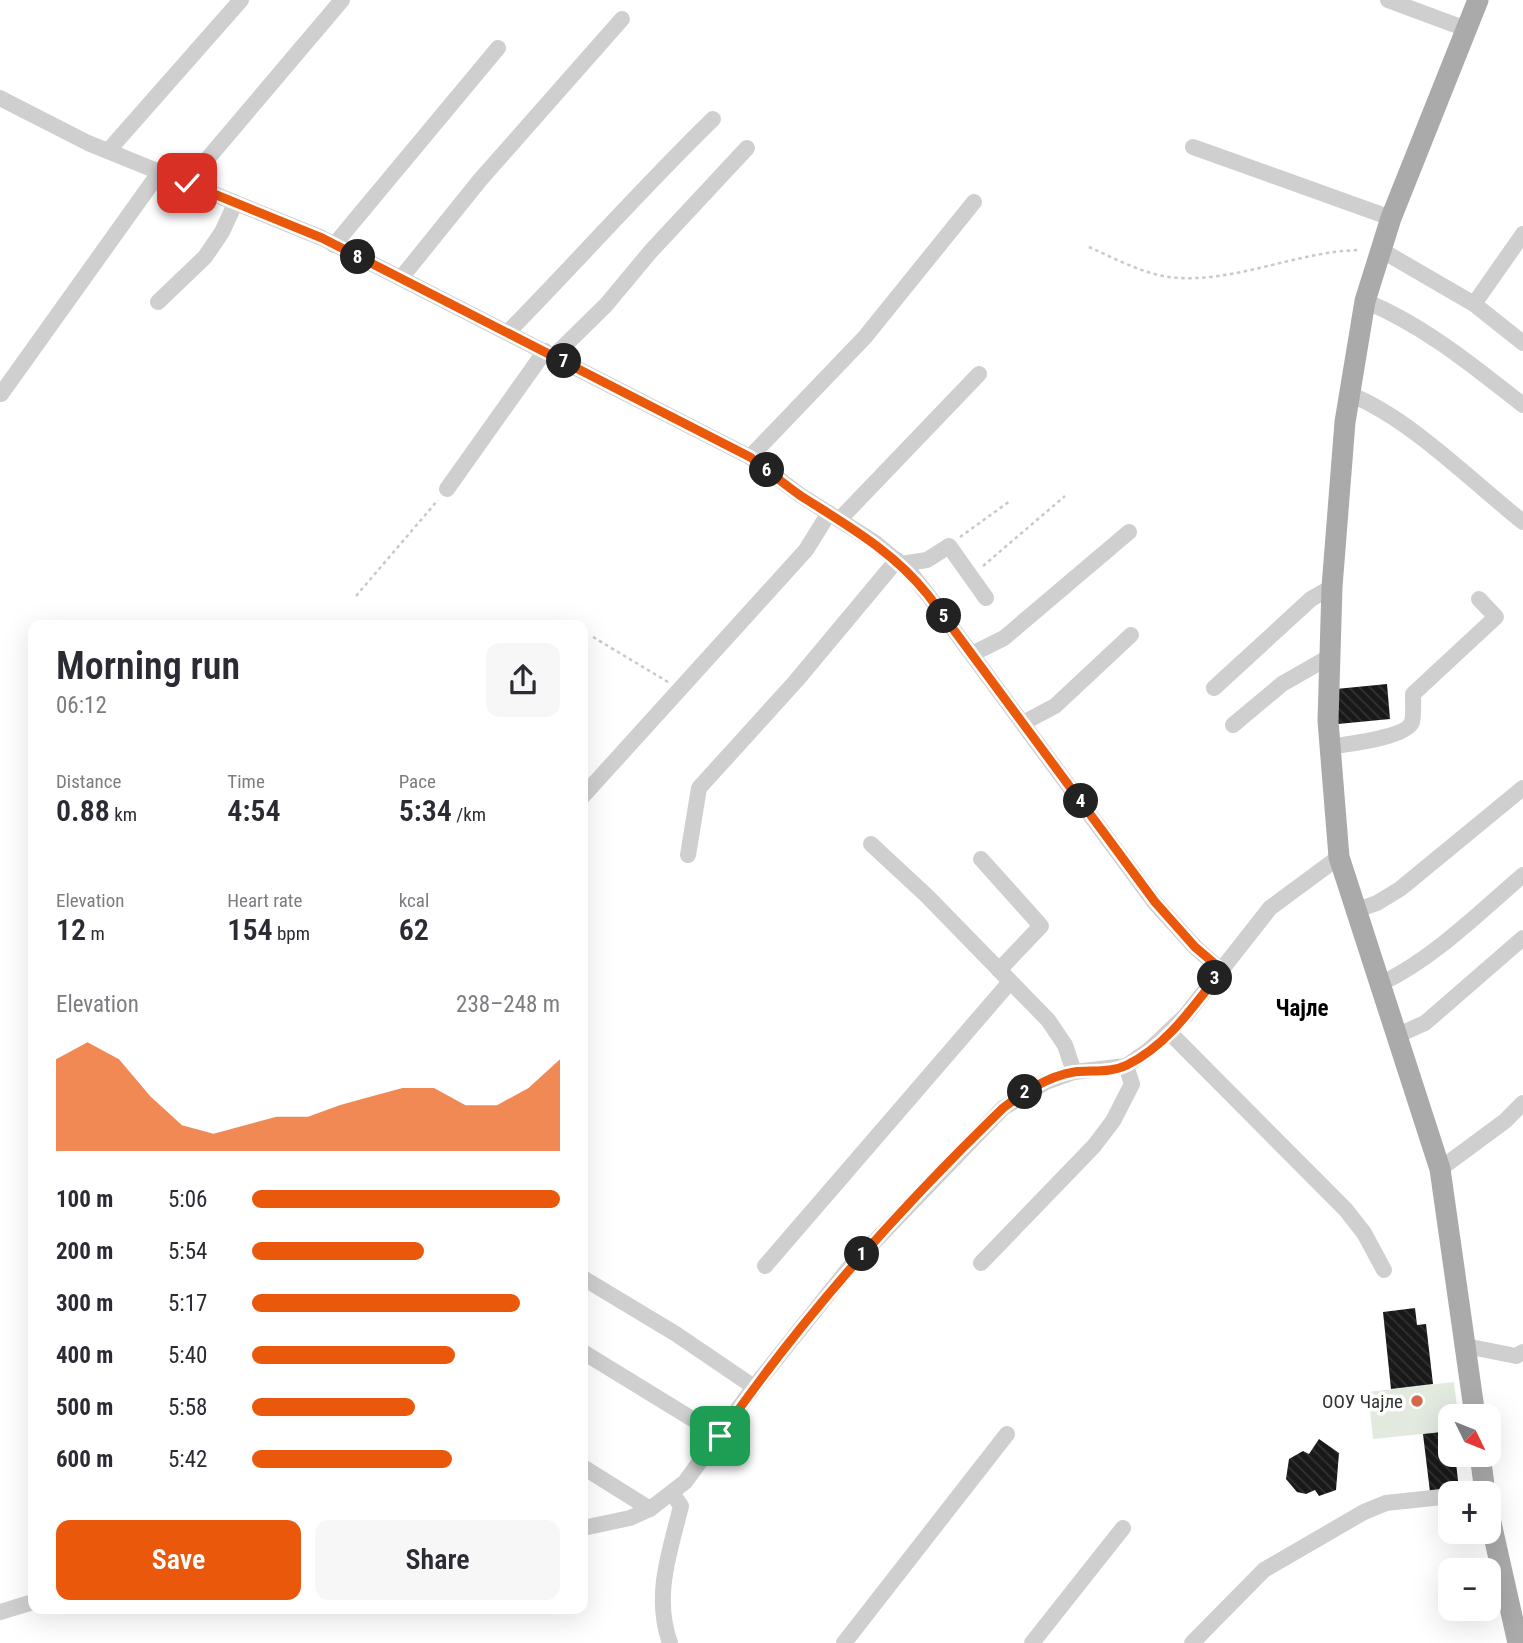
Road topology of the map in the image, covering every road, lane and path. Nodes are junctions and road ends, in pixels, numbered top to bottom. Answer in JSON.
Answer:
{"nodes":[{"id":1,"x":241,"y":0,"type":"edge"},
{"id":2,"x":342,"y":0,"type":"edge"},
{"id":3,"x":1388,"y":0,"type":"edge"},
{"id":4,"x":1478,"y":0,"type":"edge"},
{"id":5,"x":622,"y":19,"type":"dead end"},
{"id":6,"x":1466,"y":29,"type":"junction"},
{"id":7,"x":498,"y":48,"type":"dead end"},
{"id":8,"x":3,"y":106,"type":"edge"},
{"id":9,"x":713,"y":119,"type":"dead end"},
{"id":10,"x":1193,"y":147,"type":"dead end"},
{"id":11,"x":747,"y":148,"type":"dead end"},
{"id":12,"x":108,"y":151,"type":"junction"},
{"id":13,"x":159,"y":173,"type":"junction"},
{"id":14,"x":187,"y":183,"type":"junction"},
{"id":15,"x":974,"y":202,"type":"dead end"},
{"id":16,"x":235,"y":204,"type":"junction"},
{"id":17,"x":1391,"y":218,"type":"junction"},
{"id":18,"x":1523,"y":234,"type":"edge"},
{"id":19,"x":334,"y":245,"type":"junction"},
{"id":20,"x":1089,"y":247,"type":"dead end"},
{"id":21,"x":1381,"y":250,"type":"junction"},
{"id":22,"x":1516,"y":258,"type":"edge"},
{"id":23,"x":401,"y":278,"type":"junction"},
{"id":24,"x":1365,"y":301,"type":"junction"},
{"id":25,"x":158,"y":302,"type":"dead end"},
{"id":26,"x":1474,"y":304,"type":"junction"},
{"id":27,"x":508,"y":332,"type":"junction"},
{"id":28,"x":1523,"y":343,"type":"edge"},
{"id":29,"x":550,"y":353,"type":"junction"},
{"id":30,"x":979,"y":374,"type":"dead end"},
{"id":31,"x":1,"y":394,"type":"edge"},
{"id":32,"x":1349,"y":394,"type":"junction"},
{"id":33,"x":1523,"y":405,"type":"edge"},
{"id":34,"x":750,"y":457,"type":"junction"},
{"id":35,"x":447,"y":489,"type":"joint"},
{"id":36,"x":1065,"y":496,"type":"dead end"},
{"id":37,"x":1010,"y":501,"type":"dead end"},
{"id":38,"x":834,"y":516,"type":"junction"},
{"id":39,"x":1523,"y":522,"type":"edge"},
{"id":40,"x":1129,"y":533,"type":"dead end"},
{"id":41,"x":949,"y":546,"type":"junction"},
{"id":42,"x":899,"y":562,"type":"junction"},
{"id":43,"x":971,"y":577,"type":"junction"},
{"id":44,"x":1332,"y":587,"type":"junction"},
{"id":45,"x":356,"y":596,"type":"dead end"},
{"id":46,"x":986,"y":598,"type":"dead end"},
{"id":47,"x":1479,"y":599,"type":"dead end"},
{"id":48,"x":1131,"y":635,"type":"dead end"},
{"id":49,"x":593,"y":637,"type":"dead end"},
{"id":50,"x":972,"y":654,"type":"junction"},
{"id":51,"x":1329,"y":657,"type":"junction"},
{"id":52,"x":1214,"y":688,"type":"dead end"},
{"id":53,"x":678,"y":689,"type":"junction"},
{"id":54,"x":1023,"y":723,"type":"junction"},
{"id":55,"x":1233,"y":725,"type":"dead end"},
{"id":56,"x":1329,"y":747,"type":"junction"},
{"id":57,"x":1523,"y":788,"type":"edge"},
{"id":58,"x":588,"y":790,"type":"edge"},
{"id":59,"x":871,"y":844,"type":"dead end"},
{"id":60,"x":688,"y":855,"type":"dead end"},
{"id":61,"x":1339,"y":858,"type":"junction"},
{"id":62,"x":981,"y":859,"type":"dead end"},
{"id":63,"x":1523,"y":875,"type":"edge"},
{"id":64,"x":1354,"y":911,"type":"junction"},
{"id":65,"x":1523,"y":938,"type":"edge"},
{"id":66,"x":1222,"y":970,"type":"junction"},
{"id":67,"x":1005,"y":976,"type":"junction"},
{"id":68,"x":1380,"y":984,"type":"junction"},
{"id":69,"x":1170,"y":1033,"type":"junction"},
{"id":70,"x":1396,"y":1036,"type":"junction"},
{"id":71,"x":1126,"y":1066,"type":"junction"},
{"id":72,"x":1074,"y":1072,"type":"junction"},
{"id":73,"x":1523,"y":1103,"type":"edge"},
{"id":74,"x":1440,"y":1169,"type":"junction"},
{"id":75,"x":981,"y":1263,"type":"dead end"},
{"id":76,"x":765,"y":1266,"type":"dead end"},
{"id":77,"x":1384,"y":1270,"type":"dead end"},
{"id":78,"x":588,"y":1281,"type":"edge"},
{"id":79,"x":1466,"y":1346,"type":"junction"},
{"id":80,"x":588,"y":1355,"type":"edge"},
{"id":81,"x":1521,"y":1356,"type":"edge"},
{"id":82,"x":754,"y":1387,"type":"junction"},
{"id":83,"x":1473,"y":1404,"type":"edge"},
{"id":84,"x":1007,"y":1434,"type":"dead end"},
{"id":85,"x":720,"y":1436,"type":"junction"},
{"id":86,"x":588,"y":1470,"type":"edge"},
{"id":87,"x":672,"y":1493,"type":"junction"},
{"id":88,"x":1438,"y":1497,"type":"edge"},
{"id":89,"x":650,"y":1509,"type":"junction"},
{"id":90,"x":588,"y":1527,"type":"edge"},
{"id":91,"x":1123,"y":1528,"type":"dead end"},
{"id":92,"x":1496,"y":1544,"type":"edge"},
{"id":93,"x":28,"y":1604,"type":"edge"},
{"id":94,"x":0,"y":1612,"type":"edge"},
{"id":95,"x":670,"y":1643,"type":"edge"},
{"id":96,"x":844,"y":1643,"type":"edge"},
{"id":97,"x":1031,"y":1643,"type":"edge"},
{"id":98,"x":1192,"y":1643,"type":"edge"},
{"id":99,"x":1518,"y":1643,"type":"edge"}],
"edges":[{"from":1,"to":12,"type":"street"},
{"from":2,"to":14,"type":"street"},
{"from":3,"to":6,"type":"street"},
{"from":4,"to":6,"type":"main road"},
{"from":5,"to":23,"type":"street"},
{"from":6,"to":17,"type":"main road"},
{"from":7,"to":19,"type":"street"},
{"from":8,"to":12,"type":"street"},
{"from":9,"to":27,"type":"street"},
{"from":10,"to":17,"type":"street"},
{"from":11,"to":29,"type":"street"},
{"from":12,"to":13,"type":"street"},
{"from":13,"to":14,"type":"street"},
{"from":13,"to":31,"type":"street"},
{"from":14,"to":16,"type":"street"},
{"from":15,"to":34,"type":"street"},
{"from":16,"to":19,"type":"street"},
{"from":16,"to":25,"type":"street"},
{"from":17,"to":21,"type":"main road"},
{"from":18,"to":22,"type":"street"},
{"from":19,"to":23,"type":"street"},
{"from":20,"to":21,"type":"path"},
{"from":21,"to":24,"type":"main road"},
{"from":21,"to":26,"type":"street"},
{"from":22,"to":26,"type":"street"},
{"from":23,"to":27,"type":"street"},
{"from":24,"to":32,"type":"main road"},
{"from":24,"to":33,"type":"street"},
{"from":26,"to":28,"type":"street"},
{"from":27,"to":29,"type":"street"},
{"from":29,"to":34,"type":"street"},
{"from":29,"to":35,"type":"street"},
{"from":30,"to":38,"type":"street"},
{"from":32,"to":39,"type":"street"},
{"from":32,"to":44,"type":"main road"},
{"from":34,"to":38,"type":"street"},
{"from":35,"to":45,"type":"path"},
{"from":36,"to":43,"type":"path"},
{"from":37,"to":41,"type":"path"},
{"from":38,"to":42,"type":"street"},
{"from":38,"to":53,"type":"street"},
{"from":40,"to":50,"type":"street"},
{"from":41,"to":42,"type":"street"},
{"from":41,"to":43,"type":"street"},
{"from":42,"to":50,"type":"street"},
{"from":42,"to":60,"type":"street"},
{"from":43,"to":46,"type":"street"},
{"from":44,"to":51,"type":"main road"},
{"from":44,"to":52,"type":"street"},
{"from":47,"to":56,"type":"street"},
{"from":48,"to":54,"type":"street"},
{"from":49,"to":53,"type":"path"},
{"from":50,"to":54,"type":"street"},
{"from":51,"to":55,"type":"street"},
{"from":51,"to":56,"type":"main road"},
{"from":53,"to":58,"type":"street"},
{"from":54,"to":66,"type":"street"},
{"from":56,"to":61,"type":"main road"},
{"from":57,"to":64,"type":"street"},
{"from":59,"to":67,"type":"street"},
{"from":61,"to":64,"type":"main road"},
{"from":61,"to":66,"type":"street"},
{"from":62,"to":67,"type":"street"},
{"from":63,"to":68,"type":"street"},
{"from":64,"to":68,"type":"main road"},
{"from":65,"to":70,"type":"street"},
{"from":66,"to":69,"type":"street"},
{"from":67,"to":72,"type":"street"},
{"from":67,"to":76,"type":"street"},
{"from":68,"to":70,"type":"main road"},
{"from":69,"to":71,"type":"street"},
{"from":69,"to":77,"type":"street"},
{"from":70,"to":74,"type":"main road"},
{"from":71,"to":72,"type":"street"},
{"from":71,"to":75,"type":"street"},
{"from":72,"to":82,"type":"street"},
{"from":73,"to":74,"type":"street"},
{"from":74,"to":79,"type":"main road"},
{"from":78,"to":82,"type":"street"},
{"from":79,"to":81,"type":"street"},
{"from":79,"to":83,"type":"main road"},
{"from":80,"to":85,"type":"street"},
{"from":82,"to":85,"type":"street"},
{"from":84,"to":96,"type":"street"},
{"from":85,"to":87,"type":"street"},
{"from":86,"to":89,"type":"street"},
{"from":87,"to":89,"type":"street"},
{"from":87,"to":95,"type":"street"},
{"from":88,"to":98,"type":"street"},
{"from":89,"to":90,"type":"street"},
{"from":91,"to":97,"type":"street"},
{"from":92,"to":99,"type":"main road"},
{"from":93,"to":94,"type":"street"}]}
